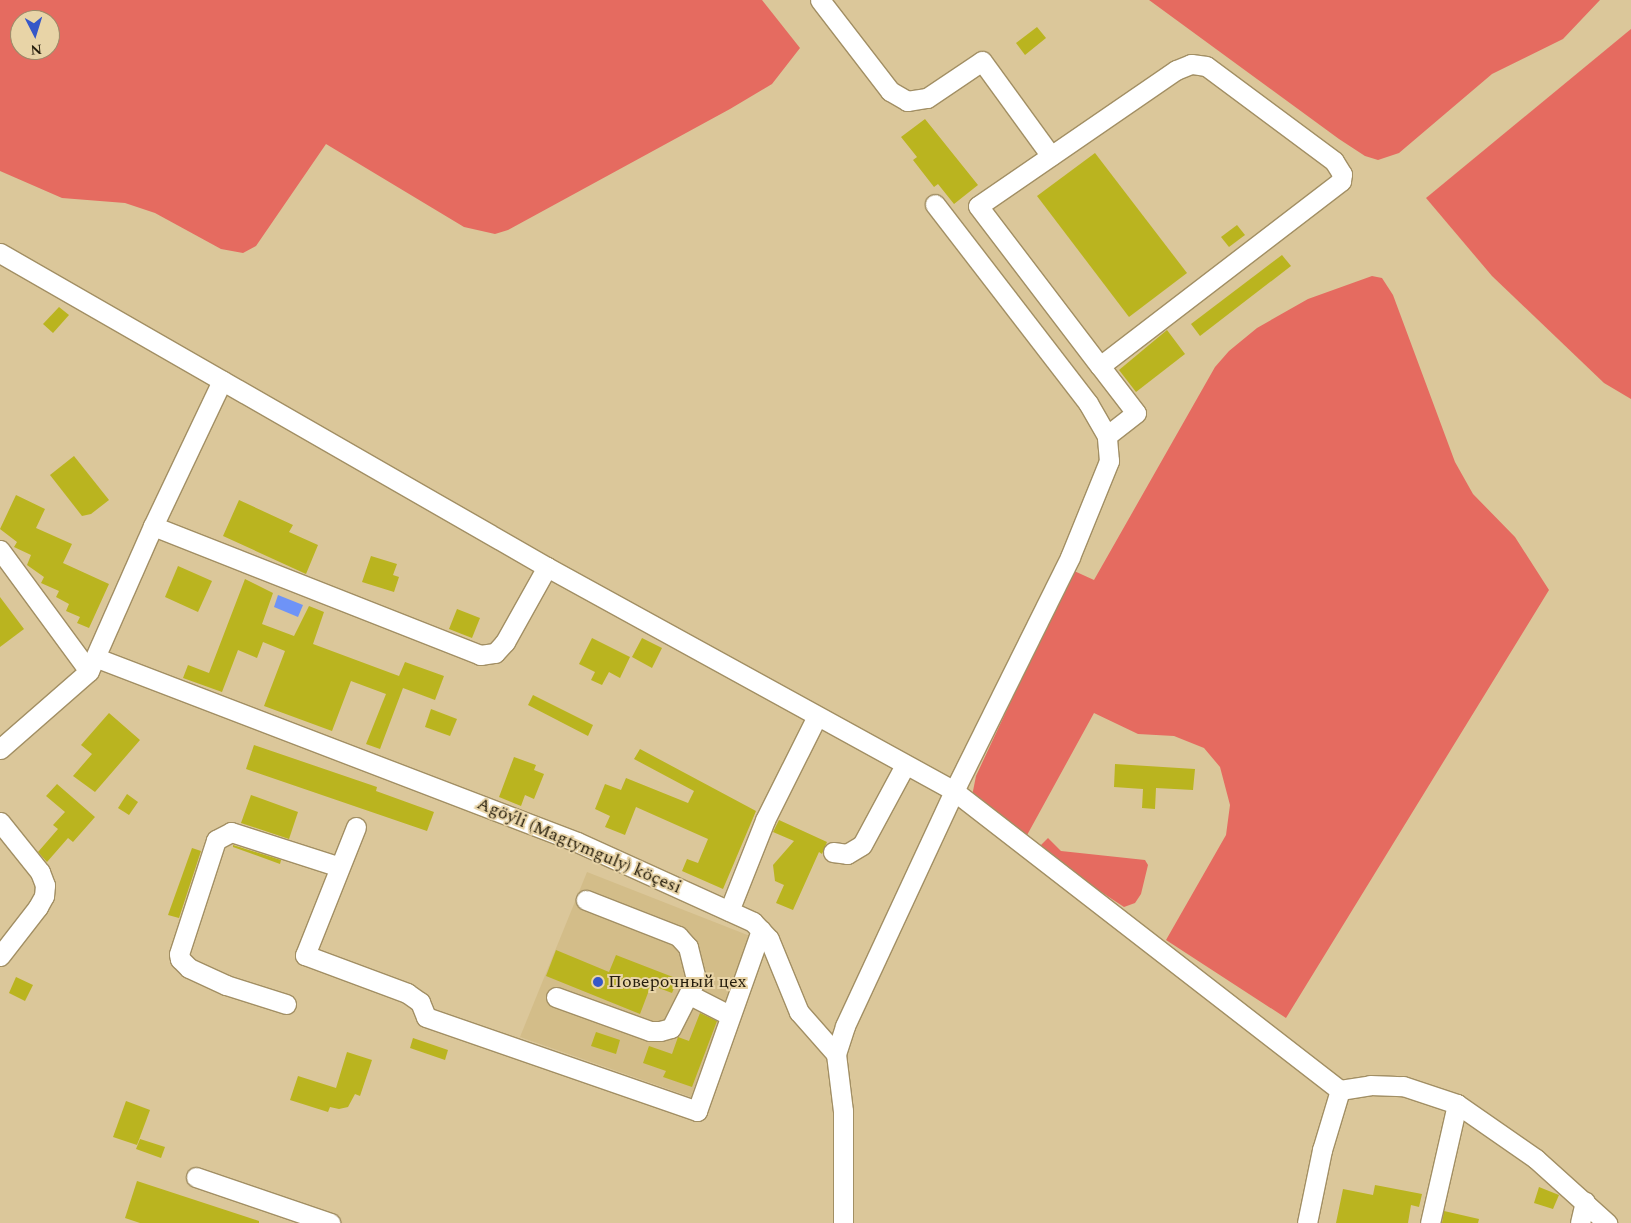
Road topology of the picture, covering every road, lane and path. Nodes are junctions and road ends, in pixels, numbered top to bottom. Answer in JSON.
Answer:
{"nodes":[{"id":1,"x":820,"y":0,"type":"edge"},
{"id":2,"x":1051,"y":156,"type":"junction"},
{"id":3,"x":935,"y":204,"type":"dead end"},
{"id":4,"x":0,"y":253,"type":"edge"},
{"id":5,"x":1100,"y":366,"type":"junction"},
{"id":6,"x":222,"y":381,"type":"junction"},
{"id":7,"x":1107,"y":436,"type":"junction"},
{"id":8,"x":153,"y":526,"type":"junction"},
{"id":9,"x":0,"y":550,"type":"edge"},
{"id":10,"x":547,"y":567,"type":"junction"},
{"id":11,"x":93,"y":664,"type":"junction"},
{"id":12,"x":817,"y":716,"type":"junction"},
{"id":13,"x":0,"y":749,"type":"edge"},
{"id":14,"x":905,"y":765,"type":"junction"},
{"id":15,"x":954,"y":791,"type":"junction"},
{"id":16,"x":0,"y":822,"type":"edge"},
{"id":17,"x":356,"y":826,"type":"dead end"},
{"id":18,"x":832,"y":852,"type":"dead end"},
{"id":19,"x":340,"y":867,"type":"junction"},
{"id":20,"x":586,"y":900,"type":"dead end"},
{"id":21,"x":729,"y":911,"type":"junction"},
{"id":22,"x":761,"y":930,"type":"junction"},
{"id":23,"x":4,"y":945,"type":"edge"},
{"id":24,"x":690,"y":995,"type":"junction"},
{"id":25,"x":556,"y":997,"type":"dead end"},
{"id":26,"x":286,"y":1004,"type":"dead end"},
{"id":27,"x":729,"y":1015,"type":"junction"},
{"id":28,"x":836,"y":1054,"type":"junction"},
{"id":29,"x":1340,"y":1090,"type":"junction"},
{"id":30,"x":1457,"y":1104,"type":"junction"},
{"id":31,"x":196,"y":1177,"type":"dead end"},
{"id":32,"x":1585,"y":1202,"type":"junction"},
{"id":33,"x":330,"y":1223,"type":"edge"},
{"id":34,"x":843,"y":1223,"type":"edge"},
{"id":35,"x":1307,"y":1223,"type":"edge"},
{"id":36,"x":1430,"y":1223,"type":"edge"},
{"id":37,"x":1580,"y":1223,"type":"edge"},
{"id":38,"x":1607,"y":1223,"type":"edge"}],
"edges":[{"from":1,"to":2,"type":"street"},
{"from":2,"to":5,"type":"street"},
{"from":2,"to":5,"type":"street"},
{"from":3,"to":7,"type":"street"},
{"from":4,"to":6,"type":"street"},
{"from":5,"to":7,"type":"street"},
{"from":6,"to":8,"type":"street"},
{"from":6,"to":10,"type":"street"},
{"from":7,"to":15,"type":"street"},
{"from":8,"to":10,"type":"street"},
{"from":8,"to":11,"type":"street"},
{"from":9,"to":11,"type":"street"},
{"from":10,"to":12,"type":"street"},
{"from":11,"to":13,"type":"street"},
{"from":11,"to":21,"type":"street","name":"Agöýli (Magtymguly) köçesi"},
{"from":12,"to":14,"type":"street"},
{"from":12,"to":21,"type":"street"},
{"from":14,"to":15,"type":"street"},
{"from":14,"to":18,"type":"street"},
{"from":15,"to":28,"type":"street"},
{"from":15,"to":29,"type":"street"},
{"from":16,"to":23,"type":"street"},
{"from":17,"to":19,"type":"street"},
{"from":19,"to":26,"type":"street"},
{"from":19,"to":27,"type":"street"},
{"from":20,"to":24,"type":"street"},
{"from":21,"to":22,"type":"street","name":"Agöýli (Magtymguly) köçesi"},
{"from":22,"to":27,"type":"street"},
{"from":22,"to":28,"type":"street","name":"Agöýli (Magtymguly) köçesi"},
{"from":24,"to":25,"type":"street"},
{"from":24,"to":27,"type":"street"},
{"from":28,"to":34,"type":"street"},
{"from":29,"to":30,"type":"street"},
{"from":29,"to":35,"type":"street"},
{"from":30,"to":32,"type":"street"},
{"from":30,"to":36,"type":"street"},
{"from":31,"to":33,"type":"street"},
{"from":32,"to":37,"type":"street"},
{"from":32,"to":38,"type":"street"}]}
